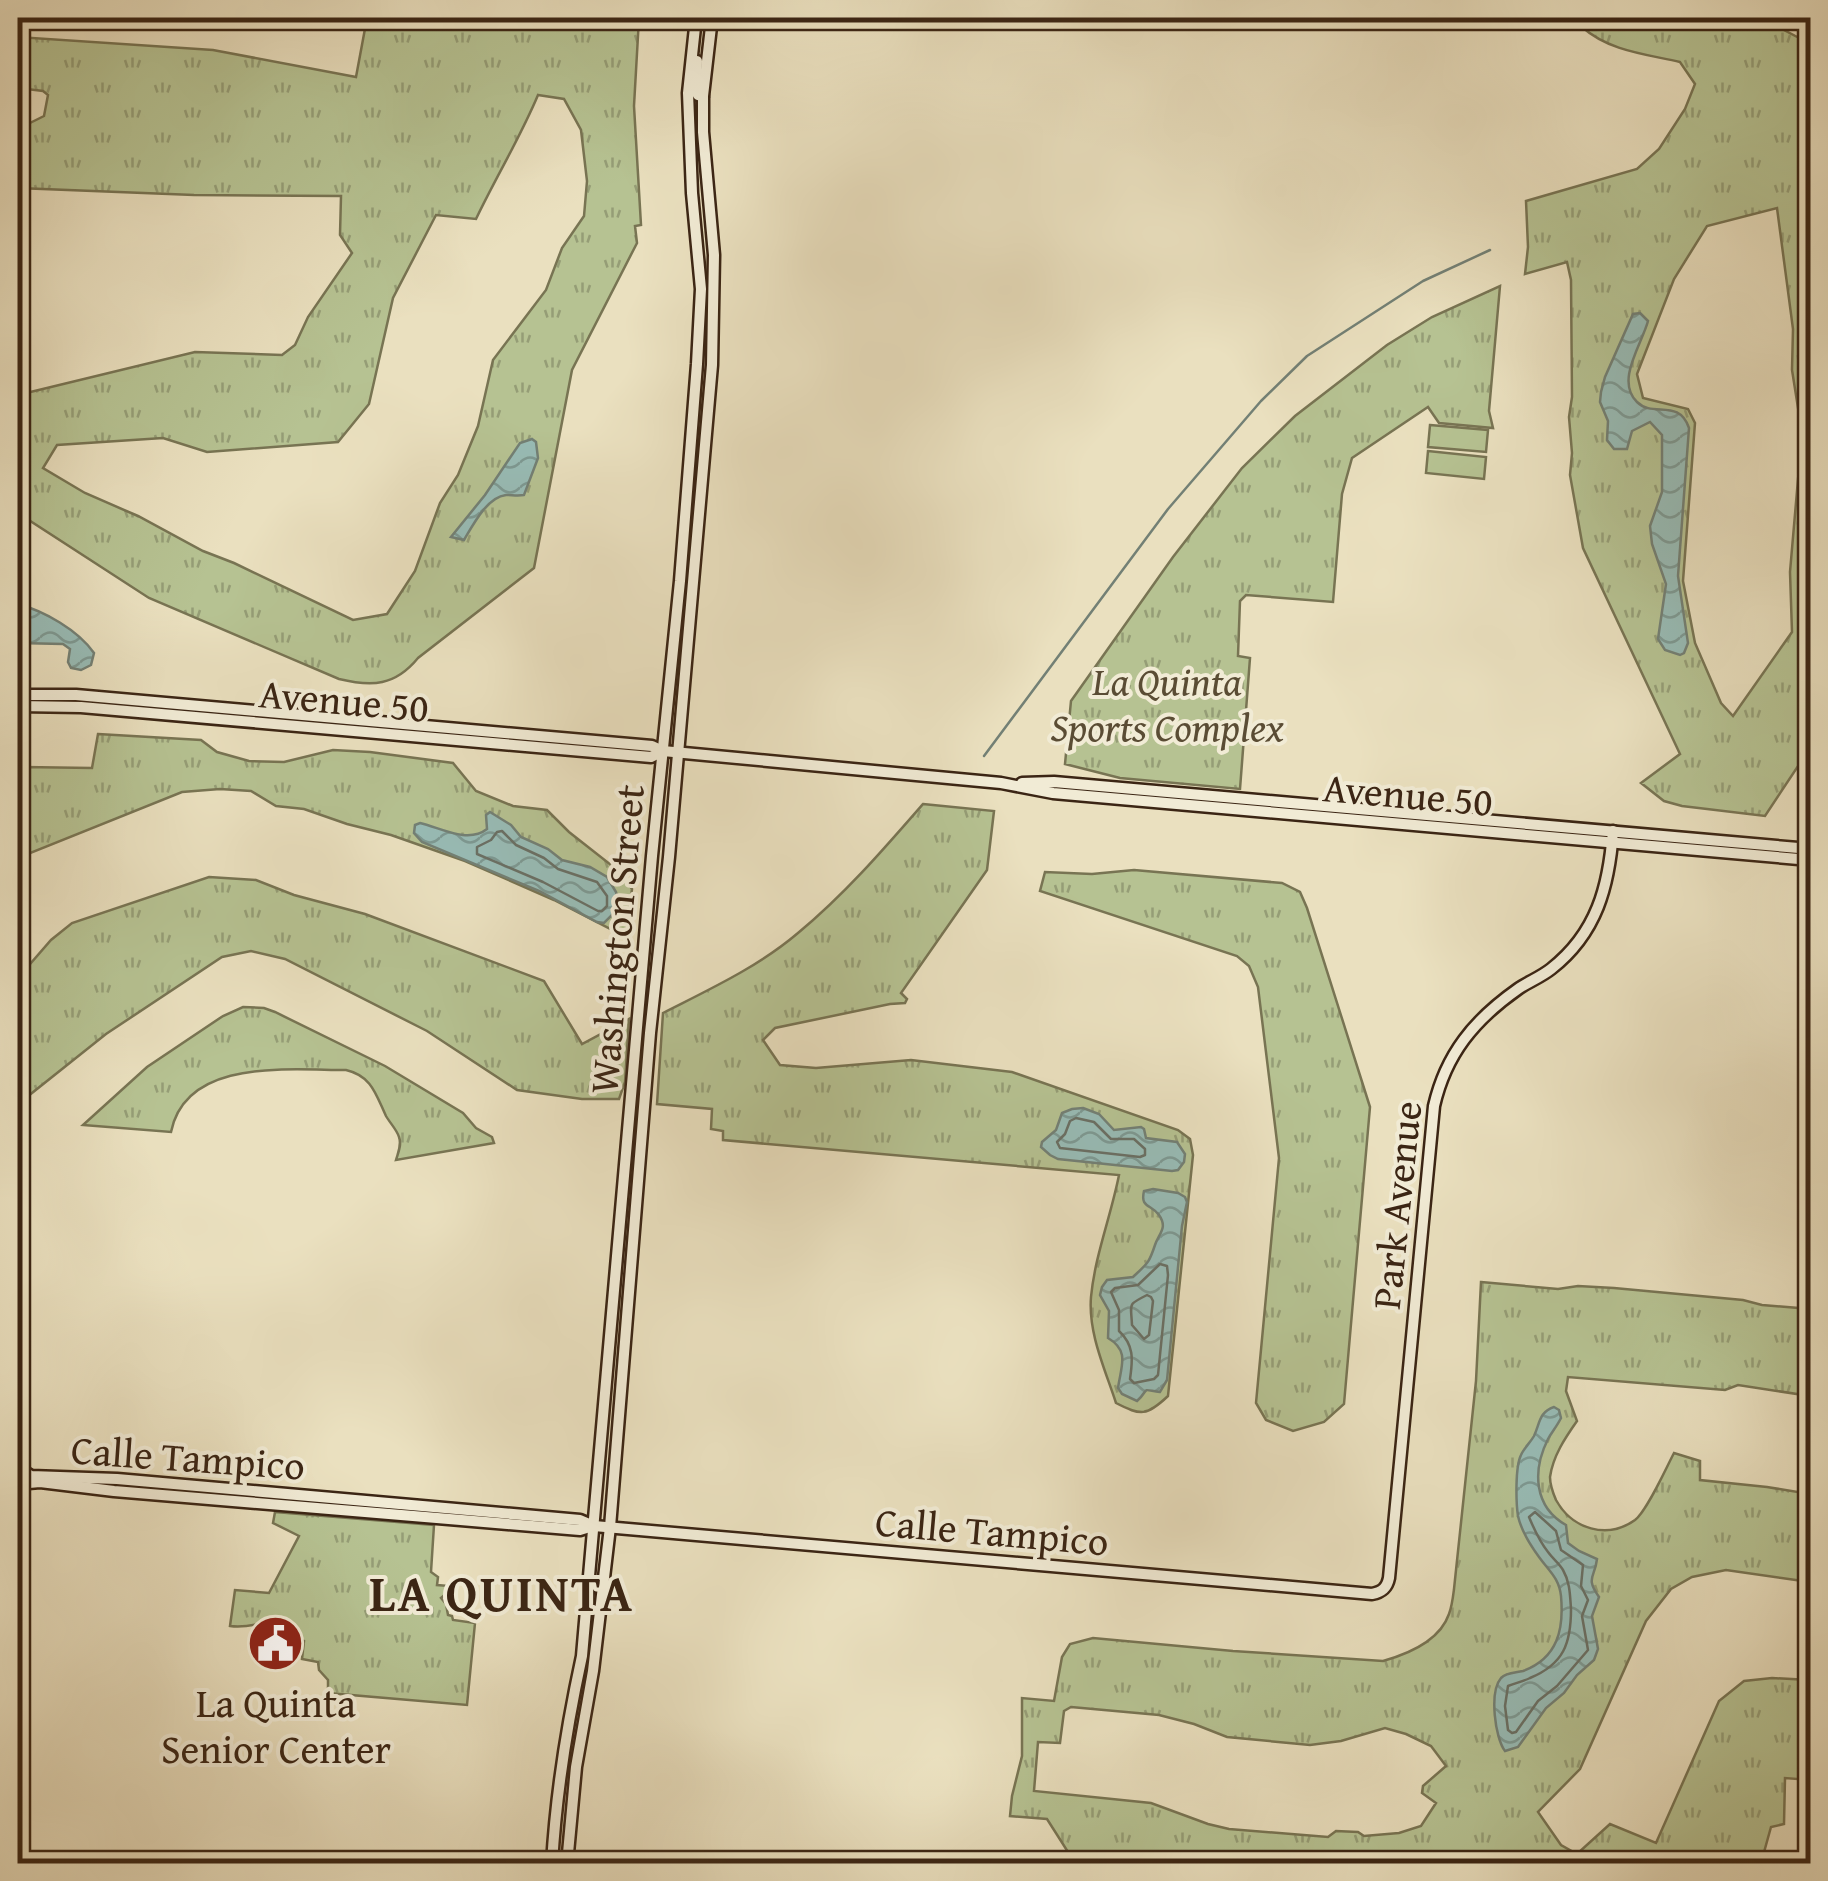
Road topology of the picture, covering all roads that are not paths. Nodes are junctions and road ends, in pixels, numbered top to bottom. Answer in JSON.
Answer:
{"nodes":[{"id":1,"x":696,"y":18,"type":"edge"},
{"id":2,"x":709,"y":21,"type":"edge"},
{"id":3,"x":692,"y":47,"type":"junction"},
{"id":4,"x":703,"y":96,"type":"junction"},
{"id":5,"x":18,"y":694,"type":"edge"},
{"id":6,"x":18,"y":706,"type":"edge"},
{"id":7,"x":664,"y":751,"type":"junction"},
{"id":8,"x":678,"y":751,"type":"junction"},
{"id":9,"x":1613,"y":837,"type":"junction"},
{"id":10,"x":1810,"y":849,"type":"edge"},
{"id":11,"x":1810,"y":860,"type":"edge"},
{"id":12,"x":18,"y":1468,"type":"edge"},
{"id":13,"x":18,"y":1482,"type":"edge"},
{"id":14,"x":182,"y":1486,"type":"junction"},
{"id":15,"x":114,"y":1491,"type":"junction"},
{"id":16,"x":594,"y":1526,"type":"junction"},
{"id":17,"x":610,"y":1527,"type":"junction"},
{"id":18,"x":1383,"y":1590,"type":"joint"},
{"id":19,"x":552,"y":1864,"type":"edge"},
{"id":20,"x":567,"y":1864,"type":"edge"}],
"edges":[{"from":1,"to":3,"type":"main road","name":"Washington Street"},
{"from":2,"to":4,"type":"main road","name":"Washington Street"},
{"from":3,"to":4,"type":"main road"},
{"from":3,"to":7,"type":"main road","name":"Washington Street"},
{"from":4,"to":8,"type":"main road","name":"Washington Street"},
{"from":5,"to":7,"type":"main road","name":"Avenue 50"},
{"from":6,"to":7,"type":"main road","name":"Avenue 50"},
{"from":7,"to":8,"type":"main road","name":"Avenue 50"},
{"from":7,"to":16,"type":"main road","name":"Washington Street"},
{"from":8,"to":9,"type":"main road","name":"Avenue 50"},
{"from":8,"to":17,"type":"main road","name":"Washington Street"},
{"from":9,"to":10,"type":"main road","name":"Avenue 50"},
{"from":9,"to":11,"type":"main road","name":"Avenue 50"},
{"from":9,"to":18,"type":"main road","name":"Park Avenue"},
{"from":12,"to":13,"type":"main road"},
{"from":12,"to":14,"type":"main road","name":"Calle Tampico"},
{"from":13,"to":15,"type":"main road","name":"Calle Tampico"},
{"from":14,"to":15,"type":"main road"},
{"from":14,"to":16,"type":"main road","name":"Calle Tampico"},
{"from":15,"to":16,"type":"main road","name":"Calle Tampico"},
{"from":16,"to":17,"type":"main road","name":"Calle Tampico"},
{"from":16,"to":19,"type":"main road","name":"Washington Street"},
{"from":17,"to":18,"type":"main road","name":"Calle Tampico"},
{"from":17,"to":20,"type":"main road","name":"Washington Street"}]}
